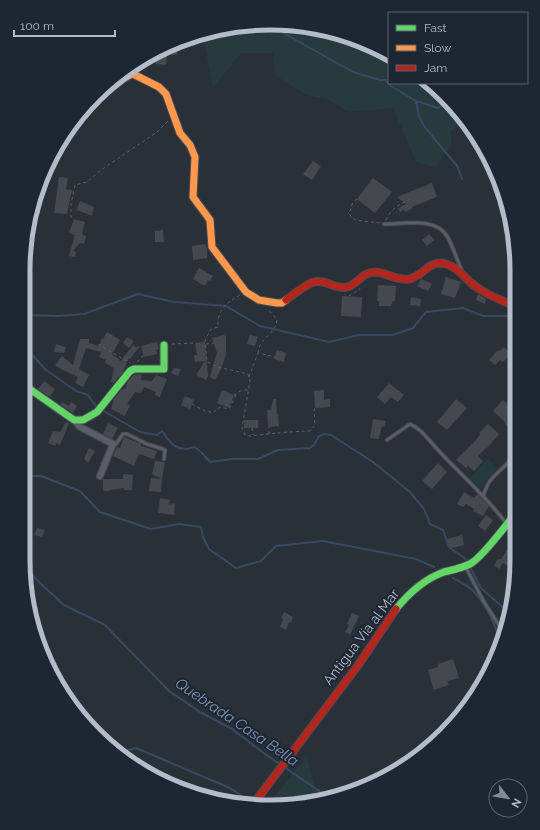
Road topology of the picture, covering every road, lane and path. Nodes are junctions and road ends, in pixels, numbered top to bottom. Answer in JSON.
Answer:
{"nodes":[{"id":1,"x":132,"y":74,"type":"edge"},
{"id":2,"x":174,"y":115,"type":"junction"},
{"id":3,"x":357,"y":199,"type":"dead end"},
{"id":4,"x":409,"y":200,"type":"dead end"},
{"id":5,"x":70,"y":218,"type":"dead end"},
{"id":6,"x":384,"y":224,"type":"junction"},
{"id":7,"x":462,"y":273,"type":"junction"},
{"id":8,"x":246,"y":292,"type":"junction"},
{"id":9,"x":259,"y":300,"type":"junction"},
{"id":10,"x":510,"y":303,"type":"edge"},
{"id":11,"x":195,"y":343,"type":"dead end"},
{"id":12,"x":214,"y":343,"type":"dead end"},
{"id":13,"x":99,"y":344,"type":"dead end"},
{"id":14,"x":205,"y":344,"type":"junction"},
{"id":15,"x":164,"y":345,"type":"joint"},
{"id":16,"x":258,"y":353,"type":"junction"},
{"id":17,"x":275,"y":357,"type":"dead end"},
{"id":18,"x":134,"y":366,"type":"dead end"},
{"id":19,"x":249,"y":378,"type":"junction"},
{"id":20,"x":30,"y":389,"type":"edge"},
{"id":21,"x":248,"y":390,"type":"junction"},
{"id":22,"x":238,"y":393,"type":"junction"},
{"id":23,"x":234,"y":395,"type":"dead end"},
{"id":24,"x":192,"y":404,"type":"dead end"},
{"id":25,"x":315,"y":408,"type":"dead end"},
{"id":26,"x":74,"y":420,"type":"junction"},
{"id":27,"x":269,"y":427,"type":"dead end"},
{"id":28,"x":252,"y":428,"type":"dead end"},
{"id":29,"x":269,"y":434,"type":"junction"},
{"id":30,"x":253,"y":435,"type":"junction"},
{"id":31,"x":387,"y":440,"type":"dead end"},
{"id":32,"x":113,"y":445,"type":"junction"},
{"id":33,"x":164,"y":459,"type":"dead end"},
{"id":34,"x":510,"y":461,"type":"edge"},
{"id":35,"x":100,"y":476,"type":"dead end"},
{"id":36,"x":483,"y":496,"type":"junction"},
{"id":37,"x":510,"y":521,"type":"edge"},
{"id":38,"x":507,"y":525,"type":"junction"},
{"id":39,"x":465,"y":566,"type":"junction"},
{"id":40,"x":500,"y":627,"type":"edge"},
{"id":41,"x":257,"y":799,"type":"edge"}],
"edges":[{"from":1,"to":2,"type":"street"},
{"from":2,"to":5,"type":"path"},
{"from":2,"to":8,"type":"street"},
{"from":3,"to":6,"type":"path"},
{"from":4,"to":6,"type":"path"},
{"from":6,"to":7,"type":"lane"},
{"from":7,"to":9,"type":"street"},
{"from":7,"to":10,"type":"street"},
{"from":8,"to":9,"type":"street"},
{"from":8,"to":14,"type":"path"},
{"from":9,"to":16,"type":"path"},
{"from":11,"to":15,"type":"path"},
{"from":12,"to":14,"type":"path"},
{"from":13,"to":18,"type":"path"},
{"from":14,"to":19,"type":"path"},
{"from":15,"to":26,"type":"street"},
{"from":16,"to":17,"type":"path"},
{"from":16,"to":19,"type":"path"},
{"from":19,"to":21,"type":"path"},
{"from":20,"to":26,"type":"street"},
{"from":21,"to":22,"type":"path"},
{"from":21,"to":30,"type":"path"},
{"from":22,"to":23,"type":"path"},
{"from":22,"to":24,"type":"path"},
{"from":25,"to":29,"type":"path"},
{"from":26,"to":32,"type":"street"},
{"from":27,"to":29,"type":"path"},
{"from":28,"to":30,"type":"path"},
{"from":29,"to":30,"type":"path"},
{"from":31,"to":36,"type":"lane"},
{"from":32,"to":33,"type":"lane"},
{"from":32,"to":35,"type":"street"},
{"from":34,"to":36,"type":"lane"},
{"from":36,"to":38,"type":"lane"},
{"from":37,"to":38,"type":"street","name":"Antigua Vía al Mar"},
{"from":38,"to":39,"type":"street","name":"Antigua Vía al Mar"},
{"from":39,"to":40,"type":"lane"},
{"from":39,"to":41,"type":"street","name":"Antigua Vía al Mar"}]}
